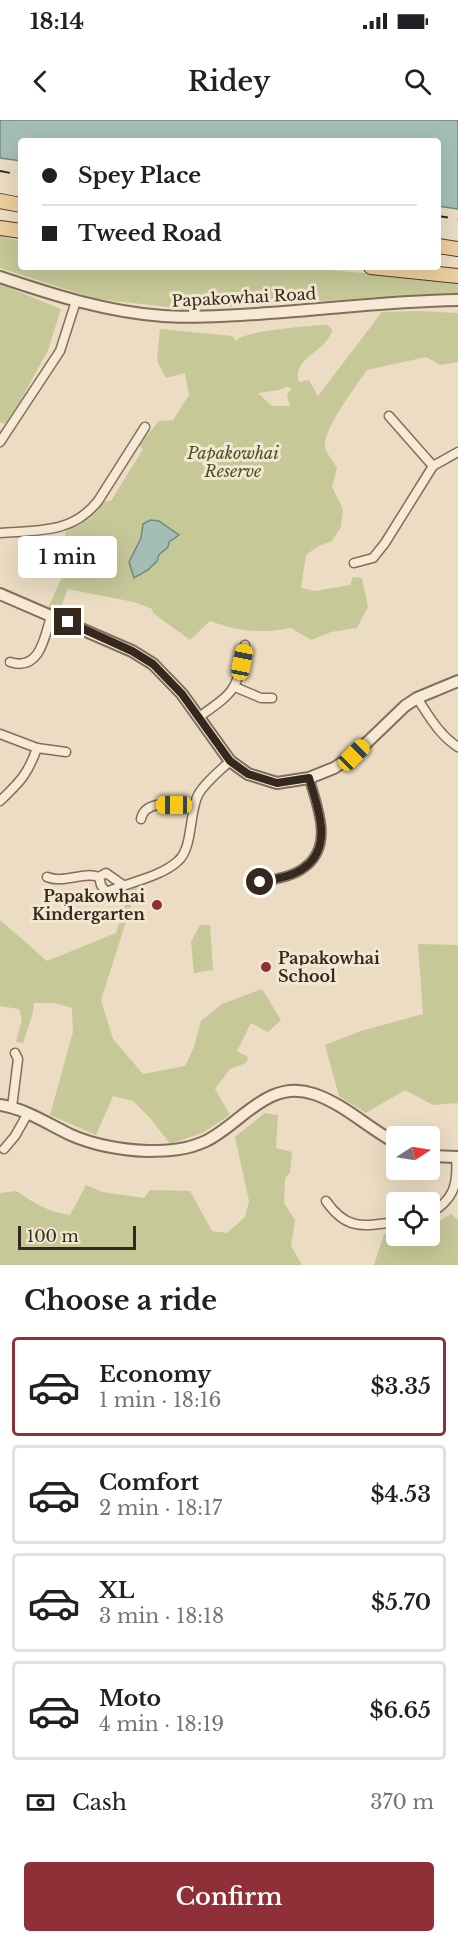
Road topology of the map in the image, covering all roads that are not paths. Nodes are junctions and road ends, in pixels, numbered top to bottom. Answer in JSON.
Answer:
{"nodes":[{"id":1,"x":0,"y":201,"type":"edge"},
{"id":2,"x":18,"y":204,"type":"edge"},
{"id":3,"x":0,"y":228,"type":"edge"},
{"id":4,"x":18,"y":231,"type":"edge"},
{"id":5,"x":441,"y":246,"type":"edge"},
{"id":6,"x":458,"y":249,"type":"edge"},
{"id":7,"x":400,"y":270,"type":"edge"},
{"id":8,"x":458,"y":276,"type":"edge"},
{"id":9,"x":0,"y":277,"type":"edge"},
{"id":10,"x":458,"y":300,"type":"edge"},
{"id":11,"x":76,"y":301,"type":"junction"},
{"id":12,"x":389,"y":416,"type":"dead end"},
{"id":13,"x":145,"y":427,"type":"dead end"},
{"id":14,"x":4,"y":429,"type":"edge"},
{"id":15,"x":0,"y":442,"type":"edge"},
{"id":16,"x":458,"y":452,"type":"edge"},
{"id":17,"x":433,"y":466,"type":"junction"},
{"id":18,"x":0,"y":532,"type":"edge"},
{"id":19,"x":354,"y":563,"type":"dead end"},
{"id":20,"x":0,"y":594,"type":"edge"},
{"id":21,"x":51,"y":616,"type":"junction"},
{"id":22,"x":245,"y":645,"type":"dead end"},
{"id":23,"x":10,"y":662,"type":"dead end"},
{"id":24,"x":458,"y":681,"type":"edge"},
{"id":25,"x":235,"y":687,"type":"junction"},
{"id":26,"x":272,"y":698,"type":"dead end"},
{"id":27,"x":417,"y":698,"type":"junction"},
{"id":28,"x":199,"y":717,"type":"junction"},
{"id":29,"x":0,"y":734,"type":"edge"},
{"id":30,"x":458,"y":747,"type":"edge"},
{"id":31,"x":36,"y":748,"type":"junction"},
{"id":32,"x":66,"y":752,"type":"dead end"},
{"id":33,"x":230,"y":761,"type":"junction"},
{"id":34,"x":309,"y":778,"type":"junction"},
{"id":35,"x":0,"y":801,"type":"edge"},
{"id":36,"x":194,"y":805,"type":"junction"},
{"id":37,"x":141,"y":819,"type":"dead end"},
{"id":38,"x":99,"y":877,"type":"junction"},
{"id":39,"x":48,"y":878,"type":"dead end"},
{"id":40,"x":260,"y":882,"type":"dead end"},
{"id":41,"x":123,"y":885,"type":"junction"},
{"id":42,"x":15,"y":1053,"type":"dead end"},
{"id":43,"x":0,"y":1105,"type":"edge"},
{"id":44,"x":12,"y":1107,"type":"junction"},
{"id":45,"x":28,"y":1113,"type":"junction"},
{"id":46,"x":386,"y":1137,"type":"edge"},
{"id":47,"x":4,"y":1149,"type":"dead end"},
{"id":48,"x":440,"y":1156,"type":"edge"},
{"id":49,"x":457,"y":1157,"type":"edge"},
{"id":50,"x":326,"y":1201,"type":"dead end"},
{"id":51,"x":440,"y":1206,"type":"edge"},
{"id":52,"x":386,"y":1223,"type":"edge"}],
"edges":[{"from":1,"to":2,"type":"main road"},
{"from":3,"to":4,"type":"main road"},
{"from":5,"to":6,"type":"main road"},
{"from":7,"to":8,"type":"main road"},
{"from":9,"to":11,"type":"street","name":"Papakowhai Road"},
{"from":10,"to":11,"type":"street","name":"Papakowhai Road"},
{"from":11,"to":14,"type":"street"},
{"from":12,"to":17,"type":"street"},
{"from":13,"to":18,"type":"street"},
{"from":14,"to":15,"type":"street"},
{"from":16,"to":17,"type":"street"},
{"from":17,"to":19,"type":"street"},
{"from":20,"to":21,"type":"street"},
{"from":21,"to":23,"type":"street"},
{"from":21,"to":28,"type":"street"},
{"from":22,"to":25,"type":"street"},
{"from":24,"to":27,"type":"street"},
{"from":25,"to":26,"type":"street"},
{"from":25,"to":28,"type":"street"},
{"from":27,"to":30,"type":"street"},
{"from":27,"to":34,"type":"street"},
{"from":28,"to":33,"type":"street"},
{"from":29,"to":31,"type":"street"},
{"from":31,"to":32,"type":"street"},
{"from":31,"to":35,"type":"street"},
{"from":33,"to":34,"type":"street"},
{"from":33,"to":36,"type":"street"},
{"from":34,"to":40,"type":"street"},
{"from":36,"to":37,"type":"street"},
{"from":36,"to":41,"type":"street"},
{"from":38,"to":39,"type":"street"},
{"from":38,"to":41,"type":"street"},
{"from":38,"to":41,"type":"street"},
{"from":42,"to":44,"type":"street"},
{"from":43,"to":44,"type":"street"},
{"from":44,"to":45,"type":"street"},
{"from":45,"to":46,"type":"street"},
{"from":45,"to":47,"type":"street"},
{"from":48,"to":49,"type":"street"},
{"from":49,"to":51,"type":"street"},
{"from":50,"to":52,"type":"street"}]}
